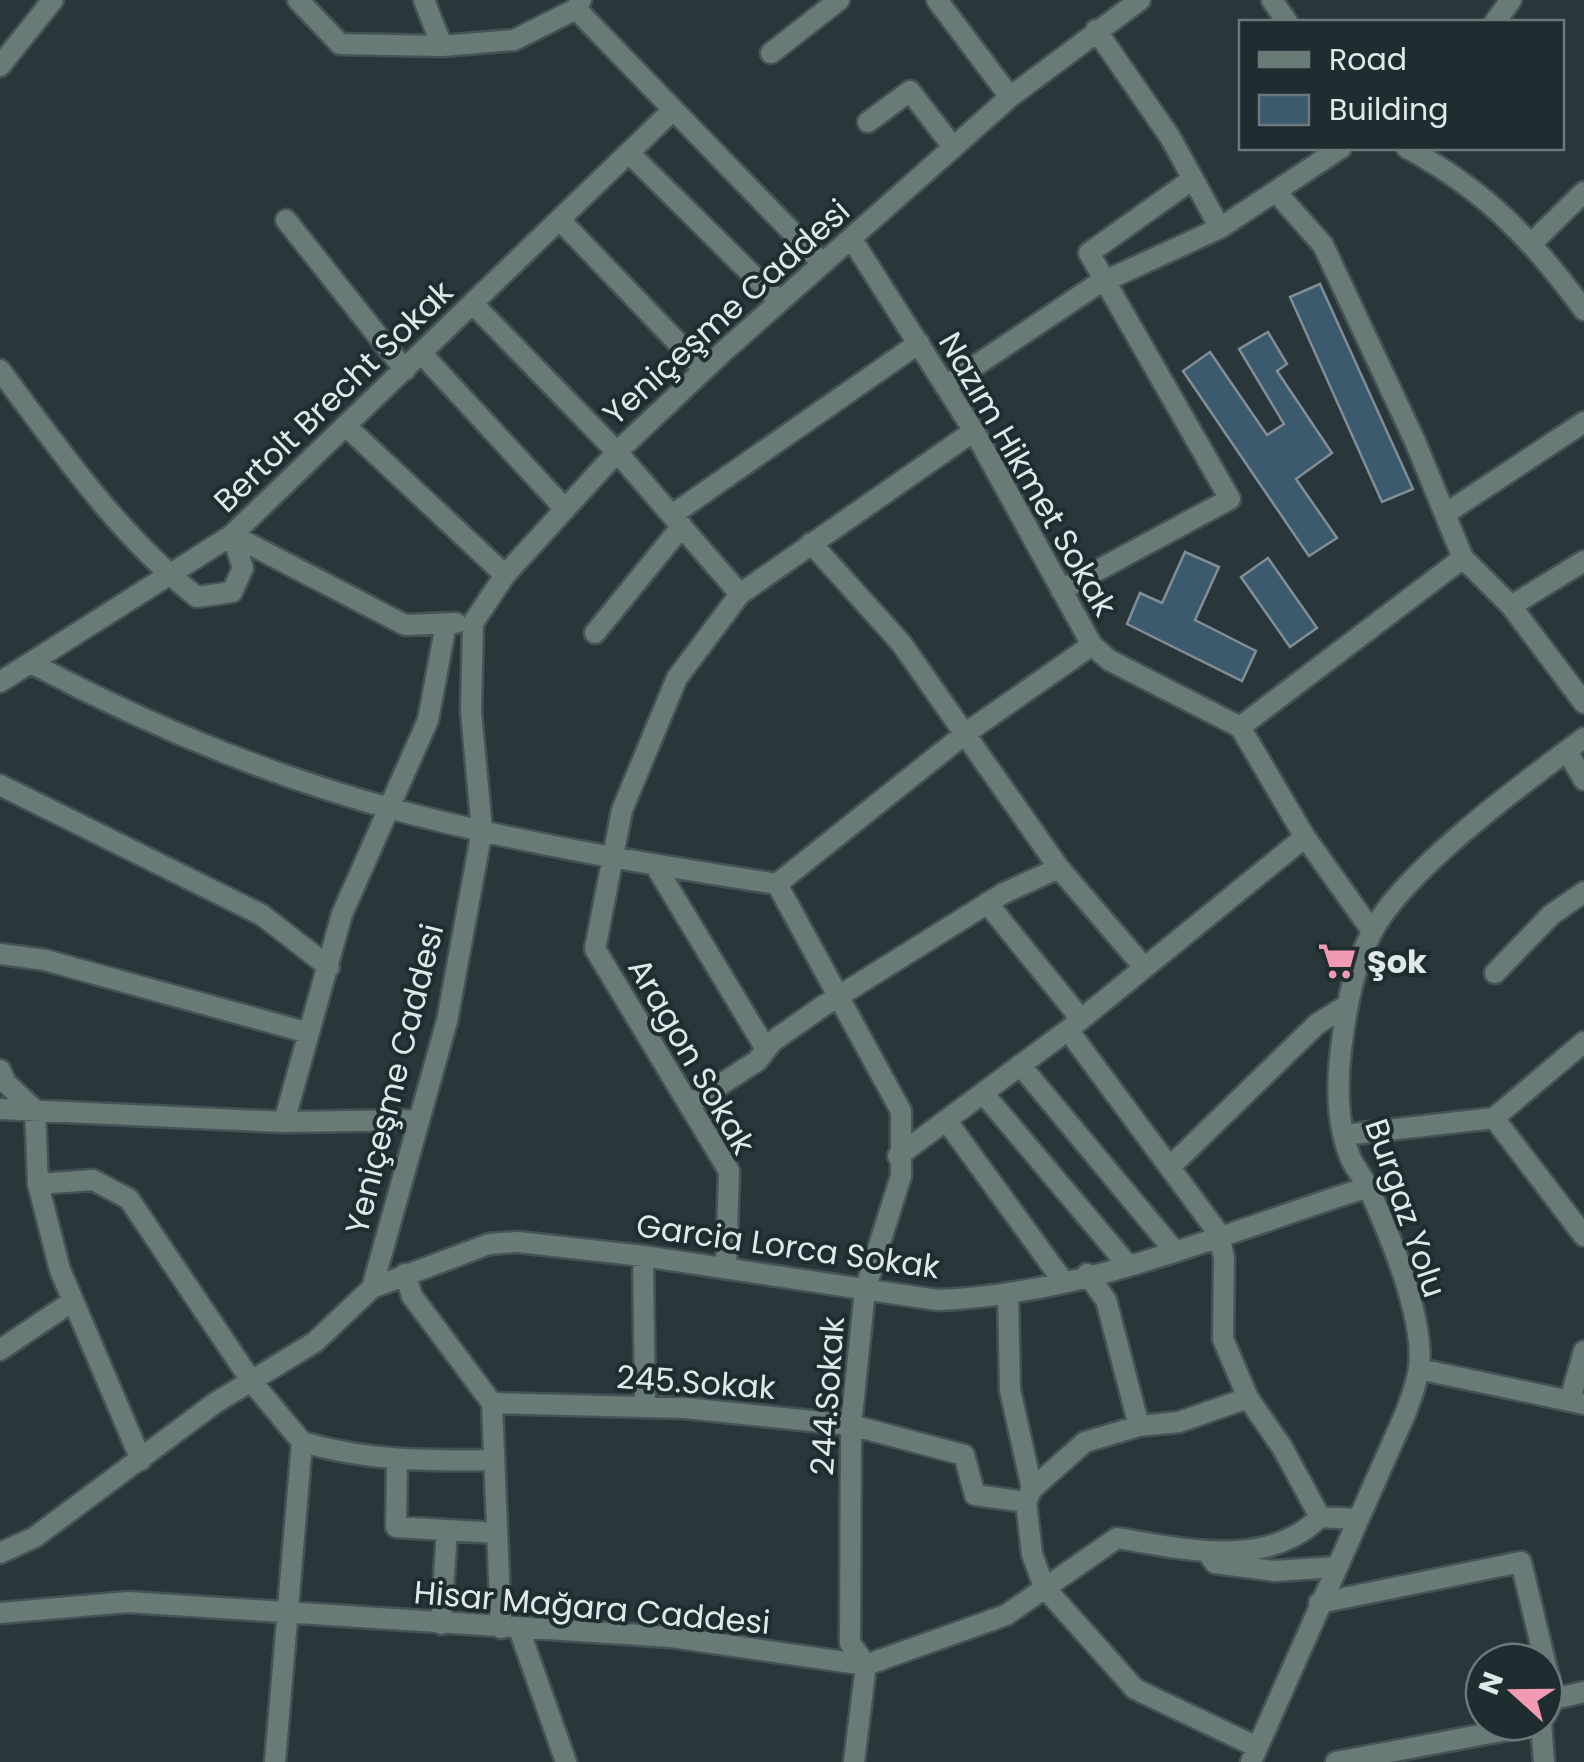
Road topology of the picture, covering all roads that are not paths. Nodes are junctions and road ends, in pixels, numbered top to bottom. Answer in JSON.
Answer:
{"nodes":[{"id":1,"x":52,"y":0,"type":"edge"},
{"id":2,"x":298,"y":0,"type":"edge"},
{"id":3,"x":839,"y":0,"type":"edge"},
{"id":4,"x":937,"y":0,"type":"edge"},
{"id":5,"x":1140,"y":0,"type":"edge"},
{"id":6,"x":1512,"y":0,"type":"edge"},
{"id":7,"x":426,"y":1,"type":"edge"},
{"id":8,"x":578,"y":5,"type":"edge"},
{"id":9,"x":1497,"y":20,"type":"edge"},
{"id":10,"x":1096,"y":30,"type":"junction"},
{"id":11,"x":442,"y":46,"type":"junction"},
{"id":12,"x":771,"y":53,"type":"dead end"},
{"id":13,"x":0,"y":66,"type":"edge"},
{"id":14,"x":1010,"y":97,"type":"junction"},
{"id":15,"x":672,"y":110,"type":"junction"},
{"id":16,"x":868,"y":122,"type":"dead end"},
{"id":17,"x":953,"y":147,"type":"junction"},
{"id":18,"x":1339,"y":150,"type":"edge"},
{"id":19,"x":1411,"y":150,"type":"edge"},
{"id":20,"x":629,"y":153,"type":"junction"},
{"id":21,"x":1194,"y":179,"type":"junction"},
{"id":22,"x":1584,"y":192,"type":"edge"},
{"id":23,"x":1278,"y":193,"type":"junction"},
{"id":24,"x":286,"y":220,"type":"dead end"},
{"id":25,"x":560,"y":220,"type":"junction"},
{"id":26,"x":1220,"y":228,"type":"junction"},
{"id":27,"x":850,"y":238,"type":"junction"},
{"id":28,"x":1533,"y":242,"type":"junction"},
{"id":29,"x":822,"y":263,"type":"junction"},
{"id":30,"x":1102,"y":282,"type":"junction"},
{"id":31,"x":779,"y":301,"type":"junction"},
{"id":32,"x":473,"y":304,"type":"junction"},
{"id":33,"x":1584,"y":310,"type":"edge"},
{"id":34,"x":919,"y":343,"type":"junction"},
{"id":35,"x":422,"y":354,"type":"junction"},
{"id":36,"x":0,"y":370,"type":"edge"},
{"id":37,"x":406,"y":370,"type":"junction"},
{"id":38,"x":704,"y":370,"type":"junction"},
{"id":39,"x":945,"y":386,"type":"junction"},
{"id":40,"x":1584,"y":422,"type":"edge"},
{"id":41,"x":347,"y":427,"type":"junction"},
{"id":42,"x":974,"y":431,"type":"junction"},
{"id":43,"x":618,"y":452,"type":"junction"},
{"id":44,"x":565,"y":509,"type":"junction"},
{"id":45,"x":1445,"y":514,"type":"junction"},
{"id":46,"x":677,"y":520,"type":"junction"},
{"id":47,"x":232,"y":535,"type":"junction"},
{"id":48,"x":811,"y":543,"type":"junction"},
{"id":49,"x":1463,"y":558,"type":"junction"},
{"id":50,"x":1584,"y":561,"type":"edge"},
{"id":51,"x":169,"y":575,"type":"junction"},
{"id":52,"x":504,"y":575,"type":"junction"},
{"id":53,"x":1061,"y":590,"type":"junction"},
{"id":54,"x":740,"y":594,"type":"junction"},
{"id":55,"x":1510,"y":606,"type":"junction"},
{"id":56,"x":473,"y":622,"type":"junction"},
{"id":57,"x":446,"y":624,"type":"junction"},
{"id":58,"x":595,"y":632,"type":"dead end"},
{"id":59,"x":1092,"y":645,"type":"junction"},
{"id":60,"x":31,"y":662,"type":"junction"},
{"id":61,"x":0,"y":682,"type":"edge"},
{"id":62,"x":1584,"y":703,"type":"edge"},
{"id":63,"x":1240,"y":727,"type":"junction"},
{"id":64,"x":966,"y":733,"type":"junction"},
{"id":65,"x":1576,"y":745,"type":"edge"},
{"id":66,"x":1584,"y":780,"type":"edge"},
{"id":67,"x":0,"y":785,"type":"edge"},
{"id":68,"x":390,"y":808,"type":"junction"},
{"id":69,"x":482,"y":830,"type":"junction"},
{"id":70,"x":1305,"y":837,"type":"junction"},
{"id":71,"x":613,"y":855,"type":"junction"},
{"id":72,"x":655,"y":865,"type":"junction"},
{"id":73,"x":1059,"y":868,"type":"junction"},
{"id":74,"x":777,"y":884,"type":"junction"},
{"id":75,"x":1584,"y":892,"type":"edge"},
{"id":76,"x":987,"y":903,"type":"junction"},
{"id":77,"x":1372,"y":931,"type":"junction"},
{"id":78,"x":0,"y":954,"type":"edge"},
{"id":79,"x":1143,"y":966,"type":"junction"},
{"id":80,"x":329,"y":967,"type":"junction"},
{"id":81,"x":1496,"y":974,"type":"dead end"},
{"id":82,"x":838,"y":997,"type":"junction"},
{"id":83,"x":1346,"y":1006,"type":"junction"},
{"id":84,"x":1075,"y":1024,"type":"junction"},
{"id":85,"x":309,"y":1033,"type":"junction"},
{"id":86,"x":1584,"y":1042,"type":"edge"},
{"id":87,"x":766,"y":1049,"type":"junction"},
{"id":88,"x":1020,"y":1066,"type":"junction"},
{"id":89,"x":0,"y":1070,"type":"edge"},
{"id":90,"x":983,"y":1093,"type":"junction"},
{"id":91,"x":689,"y":1104,"type":"junction"},
{"id":92,"x":0,"y":1108,"type":"edge"},
{"id":93,"x":36,"y":1110,"type":"junction"},
{"id":94,"x":1494,"y":1118,"type":"junction"},
{"id":95,"x":419,"y":1120,"type":"junction"},
{"id":96,"x":946,"y":1120,"type":"junction"},
{"id":97,"x":284,"y":1122,"type":"junction"},
{"id":98,"x":1344,"y":1134,"type":"junction"},
{"id":99,"x":899,"y":1154,"type":"junction"},
{"id":100,"x":1172,"y":1165,"type":"junction"},
{"id":101,"x":38,"y":1184,"type":"junction"},
{"id":102,"x":1368,"y":1187,"type":"junction"},
{"id":103,"x":1219,"y":1234,"type":"junction"},
{"id":104,"x":1584,"y":1236,"type":"edge"},
{"id":105,"x":1172,"y":1249,"type":"junction"},
{"id":106,"x":643,"y":1256,"type":"junction"},
{"id":107,"x":1127,"y":1264,"type":"junction"},
{"id":108,"x":726,"y":1269,"type":"junction"},
{"id":109,"x":405,"y":1274,"type":"junction"},
{"id":110,"x":1087,"y":1274,"type":"junction"},
{"id":111,"x":1063,"y":1281,"type":"junction"},
{"id":112,"x":372,"y":1288,"type":"junction"},
{"id":113,"x":864,"y":1290,"type":"junction"},
{"id":114,"x":1008,"y":1293,"type":"junction"},
{"id":115,"x":73,"y":1302,"type":"junction"},
{"id":116,"x":0,"y":1350,"type":"edge"},
{"id":117,"x":1584,"y":1351,"type":"edge"},
{"id":118,"x":1419,"y":1369,"type":"junction"},
{"id":119,"x":252,"y":1382,"type":"junction"},
{"id":120,"x":1248,"y":1398,"type":"junction"},
{"id":121,"x":1577,"y":1402,"type":"edge"},
{"id":122,"x":492,"y":1403,"type":"junction"},
{"id":123,"x":645,"y":1407,"type":"junction"},
{"id":124,"x":851,"y":1426,"type":"junction"},
{"id":125,"x":1139,"y":1426,"type":"junction"},
{"id":126,"x":302,"y":1442,"type":"junction"},
{"id":127,"x":141,"y":1460,"type":"junction"},
{"id":128,"x":494,"y":1460,"type":"junction"},
{"id":129,"x":397,"y":1462,"type":"junction"},
{"id":130,"x":1029,"y":1495,"type":"junction"},
{"id":131,"x":1320,"y":1517,"type":"junction"},
{"id":132,"x":1358,"y":1519,"type":"junction"},
{"id":133,"x":446,"y":1530,"type":"junction"},
{"id":134,"x":497,"y":1534,"type":"junction"},
{"id":135,"x":1205,"y":1548,"type":"junction"},
{"id":136,"x":0,"y":1553,"type":"edge"},
{"id":137,"x":1335,"y":1568,"type":"junction"},
{"id":138,"x":1044,"y":1587,"type":"junction"},
{"id":139,"x":1320,"y":1603,"type":"junction"},
{"id":140,"x":0,"y":1613,"type":"edge"},
{"id":141,"x":287,"y":1614,"type":"junction"},
{"id":142,"x":440,"y":1624,"type":"junction"},
{"id":143,"x":510,"y":1628,"type":"junction"},
{"id":144,"x":1534,"y":1642,"type":"edge"},
{"id":145,"x":866,"y":1665,"type":"junction"},
{"id":146,"x":1464,"y":1733,"type":"edge"},
{"id":147,"x":1254,"y":1754,"type":"edge"},
{"id":148,"x":275,"y":1762,"type":"edge"},
{"id":149,"x":566,"y":1762,"type":"edge"},
{"id":150,"x":854,"y":1762,"type":"edge"},
{"id":151,"x":1336,"y":1762,"type":"edge"}],
"edges":[{"from":1,"to":13,"type":"street"},
{"from":2,"to":11,"type":"street"},
{"from":3,"to":12,"type":"street"},
{"from":4,"to":14,"type":"street"},
{"from":5,"to":10,"type":"street","name":"Yeniçeşme Caddesi"},
{"from":6,"to":9,"type":"street"},
{"from":7,"to":11,"type":"street"},
{"from":8,"to":11,"type":"street"},
{"from":8,"to":15,"type":"street"},
{"from":10,"to":14,"type":"street","name":"Yeniçeşme Caddesi"},
{"from":10,"to":21,"type":"street"},
{"from":14,"to":17,"type":"street","name":"Yeniçeşme Caddesi"},
{"from":15,"to":20,"type":"street","name":"Bertolt Brecht Sokak"},
{"from":15,"to":29,"type":"street"},
{"from":16,"to":17,"type":"street"},
{"from":17,"to":27,"type":"street","name":"Yeniçeşme Caddesi"},
{"from":18,"to":23,"type":"street"},
{"from":19,"to":28,"type":"street"},
{"from":20,"to":25,"type":"street","name":"Bertolt Brecht Sokak"},
{"from":20,"to":31,"type":"street"},
{"from":21,"to":26,"type":"street"},
{"from":21,"to":30,"type":"street"},
{"from":22,"to":28,"type":"street"},
{"from":23,"to":26,"type":"street"},
{"from":23,"to":45,"type":"street"},
{"from":24,"to":37,"type":"street"},
{"from":25,"to":32,"type":"street","name":"Bertolt Brecht Sokak"},
{"from":25,"to":38,"type":"street"},
{"from":26,"to":30,"type":"street"},
{"from":27,"to":29,"type":"street","name":"Yeniçeşme Caddesi"},
{"from":27,"to":34,"type":"street","name":"Nazım Hikmet Sokak"},
{"from":28,"to":33,"type":"street"},
{"from":29,"to":31,"type":"street","name":"Yeniçeşme Caddesi"},
{"from":30,"to":39,"type":"street"},
{"from":30,"to":53,"type":"street"},
{"from":31,"to":38,"type":"street","name":"Yeniçeşme Caddesi"},
{"from":32,"to":35,"type":"street","name":"Bertolt Brecht Sokak"},
{"from":32,"to":43,"type":"street"},
{"from":34,"to":39,"type":"street","name":"Nazım Hikmet Sokak"},
{"from":34,"to":46,"type":"street"},
{"from":35,"to":37,"type":"street","name":"Bertolt Brecht Sokak"},
{"from":35,"to":44,"type":"street"},
{"from":36,"to":51,"type":"street"},
{"from":37,"to":41,"type":"street","name":"Bertolt Brecht Sokak"},
{"from":38,"to":43,"type":"street","name":"Yeniçeşme Caddesi"},
{"from":39,"to":42,"type":"street","name":"Nazım Hikmet Sokak"},
{"from":40,"to":45,"type":"street"},
{"from":41,"to":47,"type":"street","name":"Bertolt Brecht Sokak"},
{"from":41,"to":52,"type":"street"},
{"from":42,"to":48,"type":"street","name":"Aragon Sokak"},
{"from":42,"to":53,"type":"street","name":"Nazım Hikmet Sokak"},
{"from":43,"to":44,"type":"street","name":"Yeniçeşme Caddesi"},
{"from":43,"to":46,"type":"street"},
{"from":44,"to":52,"type":"street","name":"Yeniçeşme Caddesi"},
{"from":45,"to":49,"type":"street"},
{"from":46,"to":54,"type":"street"},
{"from":46,"to":58,"type":"street"},
{"from":47,"to":51,"type":"street","name":"Bertolt Brecht Sokak"},
{"from":47,"to":51,"type":"street"},
{"from":47,"to":57,"type":"street"},
{"from":48,"to":54,"type":"street","name":"Aragon Sokak"},
{"from":48,"to":64,"type":"street"},
{"from":49,"to":55,"type":"street"},
{"from":49,"to":63,"type":"street"},
{"from":50,"to":55,"type":"street"},
{"from":51,"to":60,"type":"street","name":"Bertolt Brecht Sokak"},
{"from":52,"to":56,"type":"street","name":"Yeniçeşme Caddesi"},
{"from":53,"to":59,"type":"street","name":"Nazım Hikmet Sokak"},
{"from":54,"to":71,"type":"street","name":"Aragon Sokak"},
{"from":55,"to":62,"type":"street"},
{"from":56,"to":57,"type":"street"},
{"from":56,"to":69,"type":"street","name":"Yeniçeşme Caddesi"},
{"from":57,"to":68,"type":"street"},
{"from":59,"to":63,"type":"street","name":"Nazım Hikmet Sokak"},
{"from":59,"to":64,"type":"street"},
{"from":60,"to":61,"type":"street","name":"Bertolt Brecht Sokak"},
{"from":60,"to":68,"type":"street"},
{"from":63,"to":70,"type":"street"},
{"from":64,"to":73,"type":"street"},
{"from":64,"to":74,"type":"street"},
{"from":65,"to":66,"type":"street"},
{"from":65,"to":77,"type":"street","name":"Burgaz Yolu"},
{"from":67,"to":80,"type":"street"},
{"from":68,"to":69,"type":"street"},
{"from":68,"to":80,"type":"street"},
{"from":69,"to":71,"type":"street"},
{"from":69,"to":95,"type":"street","name":"Yeniçeşme Caddesi"},
{"from":70,"to":77,"type":"street"},
{"from":70,"to":79,"type":"street"},
{"from":71,"to":72,"type":"street"},
{"from":71,"to":91,"type":"street","name":"Aragon Sokak"},
{"from":72,"to":74,"type":"street"},
{"from":72,"to":87,"type":"street"},
{"from":73,"to":76,"type":"street"},
{"from":73,"to":79,"type":"street"},
{"from":74,"to":82,"type":"street","name":"244.Sokak"},
{"from":75,"to":81,"type":"street"},
{"from":76,"to":82,"type":"street"},
{"from":76,"to":84,"type":"street"},
{"from":77,"to":83,"type":"street","name":"Burgaz Yolu"},
{"from":78,"to":85,"type":"street"},
{"from":79,"to":84,"type":"street"},
{"from":80,"to":85,"type":"street"},
{"from":82,"to":87,"type":"street"},
{"from":82,"to":99,"type":"street","name":"244.Sokak"},
{"from":83,"to":98,"type":"street","name":"Burgaz Yolu"},
{"from":83,"to":100,"type":"street"},
{"from":84,"to":88,"type":"street"},
{"from":84,"to":100,"type":"street"},
{"from":85,"to":97,"type":"street"},
{"from":86,"to":94,"type":"street"},
{"from":87,"to":91,"type":"street"},
{"from":88,"to":90,"type":"street"},
{"from":88,"to":105,"type":"street"},
{"from":89,"to":93,"type":"street"},
{"from":90,"to":96,"type":"street"},
{"from":90,"to":107,"type":"street"},
{"from":91,"to":108,"type":"street","name":"Aragon Sokak"},
{"from":92,"to":93,"type":"street"},
{"from":93,"to":97,"type":"street"},
{"from":93,"to":101,"type":"street"},
{"from":94,"to":98,"type":"street"},
{"from":94,"to":104,"type":"street"},
{"from":95,"to":97,"type":"street"},
{"from":95,"to":112,"type":"street","name":"Yeniçeşme Caddesi"},
{"from":96,"to":99,"type":"street"},
{"from":96,"to":111,"type":"street"},
{"from":98,"to":102,"type":"street","name":"Burgaz Yolu"},
{"from":99,"to":113,"type":"street","name":"244.Sokak"},
{"from":100,"to":103,"type":"street"},
{"from":101,"to":115,"type":"street"},
{"from":101,"to":119,"type":"street"},
{"from":102,"to":103,"type":"street","name":"Garcia Lorca Sokak"},
{"from":102,"to":118,"type":"street","name":"Burgaz Yolu"},
{"from":103,"to":105,"type":"street","name":"Garcia Lorca Sokak"},
{"from":103,"to":120,"type":"street"},
{"from":105,"to":107,"type":"street","name":"Garcia Lorca Sokak"},
{"from":106,"to":108,"type":"street","name":"Garcia Lorca Sokak"},
{"from":106,"to":109,"type":"street","name":"Garcia Lorca Sokak"},
{"from":106,"to":123,"type":"street"},
{"from":107,"to":110,"type":"street","name":"Garcia Lorca Sokak"},
{"from":108,"to":113,"type":"street","name":"Garcia Lorca Sokak"},
{"from":109,"to":112,"type":"street","name":"Garcia Lorca Sokak"},
{"from":109,"to":122,"type":"street"},
{"from":110,"to":111,"type":"street","name":"Garcia Lorca Sokak"},
{"from":110,"to":125,"type":"street"},
{"from":111,"to":114,"type":"street","name":"Garcia Lorca Sokak"},
{"from":112,"to":119,"type":"street"},
{"from":113,"to":114,"type":"street","name":"Garcia Lorca Sokak"},
{"from":113,"to":124,"type":"street","name":"244.Sokak"},
{"from":114,"to":130,"type":"street"},
{"from":115,"to":116,"type":"street"},
{"from":115,"to":127,"type":"street"},
{"from":117,"to":121,"type":"street"},
{"from":118,"to":121,"type":"street"},
{"from":118,"to":132,"type":"street","name":"Burgaz Yolu"},
{"from":119,"to":126,"type":"street"},
{"from":119,"to":127,"type":"street"},
{"from":120,"to":125,"type":"street"},
{"from":120,"to":131,"type":"street"},
{"from":122,"to":123,"type":"street","name":"245.Sokak"},
{"from":122,"to":128,"type":"street"},
{"from":123,"to":124,"type":"street","name":"245.Sokak"},
{"from":124,"to":130,"type":"street","name":"245.Sokak"},
{"from":124,"to":145,"type":"street","name":"244.Sokak"},
{"from":125,"to":130,"type":"street"},
{"from":126,"to":129,"type":"street"},
{"from":126,"to":141,"type":"street"},
{"from":127,"to":136,"type":"street"},
{"from":128,"to":129,"type":"street"},
{"from":128,"to":134,"type":"street"},
{"from":129,"to":133,"type":"street"},
{"from":130,"to":138,"type":"street"},
{"from":131,"to":132,"type":"street"},
{"from":131,"to":135,"type":"street","name":"Hisar Mağara Caddesi"},
{"from":132,"to":137,"type":"street","name":"Burgaz Yolu"},
{"from":133,"to":134,"type":"street"},
{"from":133,"to":142,"type":"street"},
{"from":134,"to":143,"type":"street"},
{"from":135,"to":137,"type":"street","name":"Hisar Mağara Caddesi"},
{"from":135,"to":138,"type":"street","name":"Hisar Mağara Caddesi"},
{"from":137,"to":139,"type":"street","name":"Burgaz Yolu"},
{"from":138,"to":145,"type":"street","name":"Hisar Mağara Caddesi"},
{"from":138,"to":147,"type":"street"},
{"from":139,"to":144,"type":"street"},
{"from":139,"to":147,"type":"street","name":"Burgaz Yolu"},
{"from":140,"to":141,"type":"street","name":"Hisar Mağara Caddesi"},
{"from":141,"to":142,"type":"street","name":"Hisar Mağara Caddesi"},
{"from":141,"to":148,"type":"street"},
{"from":142,"to":143,"type":"street","name":"Hisar Mağara Caddesi"},
{"from":143,"to":145,"type":"street","name":"Hisar Mağara Caddesi"},
{"from":143,"to":149,"type":"street"},
{"from":145,"to":150,"type":"street","name":"244.Sokak"},
{"from":146,"to":151,"type":"street"}]}
